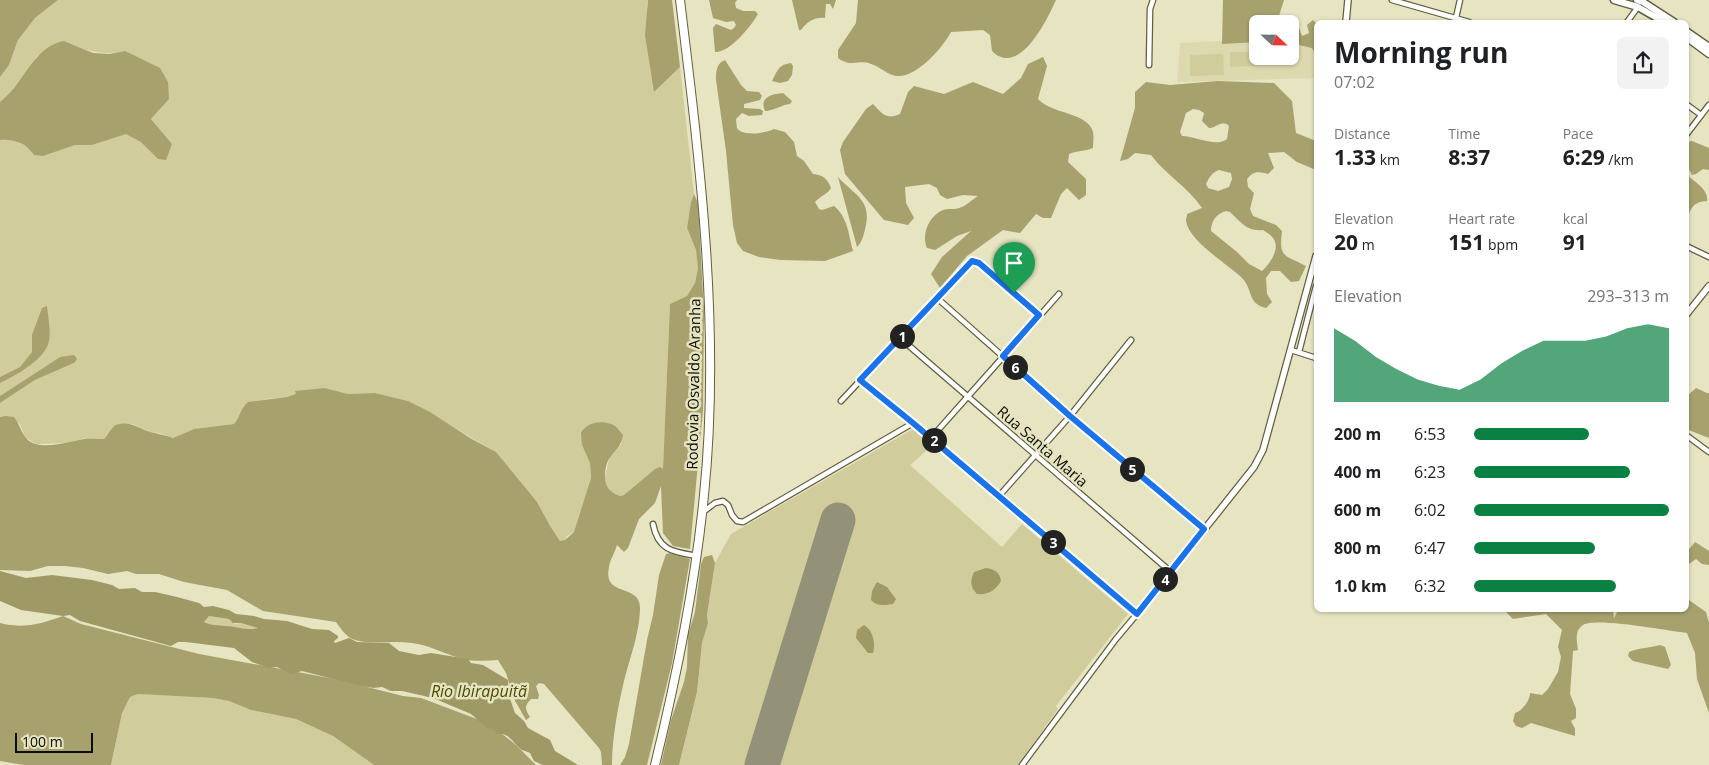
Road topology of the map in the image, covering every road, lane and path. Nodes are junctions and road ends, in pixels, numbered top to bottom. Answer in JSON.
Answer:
{"nodes":[{"id":1,"x":680,"y":0,"type":"edge"},
{"id":2,"x":1153,"y":0,"type":"edge"},
{"id":3,"x":1348,"y":0,"type":"edge"},
{"id":4,"x":1392,"y":0,"type":"edge"},
{"id":5,"x":1460,"y":0,"type":"edge"},
{"id":6,"x":1614,"y":0,"type":"edge"},
{"id":7,"x":1641,"y":2,"type":"edge"},
{"id":8,"x":1346,"y":20,"type":"edge"},
{"id":9,"x":1456,"y":20,"type":"edge"},
{"id":10,"x":1628,"y":20,"type":"edge"},
{"id":11,"x":1662,"y":20,"type":"edge"},
{"id":12,"x":1671,"y":20,"type":"edge"},
{"id":13,"x":1689,"y":34,"type":"edge"},
{"id":14,"x":1689,"y":38,"type":"edge"},
{"id":15,"x":1697,"y":42,"type":"junction"},
{"id":16,"x":1709,"y":47,"type":"edge"},
{"id":17,"x":1709,"y":54,"type":"edge"},
{"id":18,"x":1149,"y":65,"type":"dead end"},
{"id":19,"x":1709,"y":105,"type":"edge"},
{"id":20,"x":1689,"y":106,"type":"edge"},
{"id":21,"x":1701,"y":115,"type":"junction"},
{"id":22,"x":1689,"y":131,"type":"edge"},
{"id":23,"x":1689,"y":247,"type":"edge"},
{"id":24,"x":1709,"y":257,"type":"edge"},
{"id":25,"x":1314,"y":264,"type":"edge"},
{"id":26,"x":1709,"y":286,"type":"edge"},
{"id":27,"x":1059,"y":294,"type":"dead end"},
{"id":28,"x":1314,"y":294,"type":"edge"},
{"id":29,"x":937,"y":298,"type":"junction"},
{"id":30,"x":1689,"y":311,"type":"edge"},
{"id":31,"x":1039,"y":315,"type":"junction"},
{"id":32,"x":900,"y":338,"type":"junction"},
{"id":33,"x":1131,"y":340,"type":"dead end"},
{"id":34,"x":1291,"y":350,"type":"junction"},
{"id":35,"x":1299,"y":352,"type":"junction"},
{"id":36,"x":1003,"y":356,"type":"junction"},
{"id":37,"x":1314,"y":357,"type":"edge"},
{"id":38,"x":860,"y":380,"type":"junction"},
{"id":39,"x":968,"y":398,"type":"junction"},
{"id":40,"x":841,"y":401,"type":"dead end"},
{"id":41,"x":1070,"y":416,"type":"junction"},
{"id":42,"x":913,"y":423,"type":"junction"},
{"id":43,"x":931,"y":438,"type":"junction"},
{"id":44,"x":1689,"y":438,"type":"edge"},
{"id":45,"x":1709,"y":452,"type":"edge"},
{"id":46,"x":1035,"y":456,"type":"junction"},
{"id":47,"x":1000,"y":496,"type":"junction"},
{"id":48,"x":702,"y":512,"type":"junction"},
{"id":49,"x":654,"y":524,"type":"dead end"},
{"id":50,"x":1204,"y":529,"type":"junction"},
{"id":51,"x":697,"y":556,"type":"junction"},
{"id":52,"x":1170,"y":572,"type":"junction"},
{"id":53,"x":1137,"y":614,"type":"junction"},
{"id":54,"x":655,"y":765,"type":"edge"},
{"id":55,"x":1022,"y":765,"type":"edge"}],
"edges":[{"from":1,"to":48,"type":"highway","name":"Rodovia Osvaldo Aranha"},
{"from":2,"to":18,"type":"street"},
{"from":3,"to":8,"type":"street"},
{"from":4,"to":9,"type":"street"},
{"from":5,"to":9,"type":"street"},
{"from":6,"to":7,"type":"main road"},
{"from":7,"to":10,"type":"street"},
{"from":7,"to":11,"type":"main road"},
{"from":7,"to":12,"type":"main road"},
{"from":13,"to":15,"type":"main road"},
{"from":14,"to":15,"type":"main road"},
{"from":15,"to":16,"type":"main road"},
{"from":15,"to":17,"type":"main road"},
{"from":19,"to":21,"type":"street"},
{"from":20,"to":21,"type":"street"},
{"from":21,"to":22,"type":"street"},
{"from":23,"to":24,"type":"street"},
{"from":25,"to":34,"type":"street"},
{"from":26,"to":30,"type":"street"},
{"from":27,"to":31,"type":"street"},
{"from":28,"to":35,"type":"street"},
{"from":29,"to":31,"type":"street"},
{"from":29,"to":32,"type":"street"},
{"from":29,"to":36,"type":"street"},
{"from":31,"to":36,"type":"street"},
{"from":32,"to":38,"type":"street"},
{"from":32,"to":39,"type":"street","name":"Rua Santa Maria"},
{"from":33,"to":41,"type":"street"},
{"from":34,"to":35,"type":"street"},
{"from":34,"to":50,"type":"street"},
{"from":35,"to":37,"type":"street"},
{"from":36,"to":39,"type":"street"},
{"from":36,"to":41,"type":"street"},
{"from":38,"to":40,"type":"street"},
{"from":38,"to":42,"type":"street"},
{"from":39,"to":43,"type":"street"},
{"from":39,"to":46,"type":"street","name":"Rua Santa Maria"},
{"from":41,"to":46,"type":"street"},
{"from":41,"to":50,"type":"street"},
{"from":42,"to":43,"type":"street"},
{"from":42,"to":48,"type":"street"},
{"from":43,"to":47,"type":"street"},
{"from":44,"to":45,"type":"street"},
{"from":46,"to":47,"type":"street"},
{"from":46,"to":52,"type":"street","name":"Rua Santa Maria"},
{"from":47,"to":53,"type":"street"},
{"from":48,"to":51,"type":"highway","name":"Rodovia Osvaldo Aranha"},
{"from":49,"to":51,"type":"street"},
{"from":50,"to":52,"type":"street"},
{"from":51,"to":54,"type":"highway","name":"Rodovia Osvaldo Aranha"},
{"from":52,"to":53,"type":"street"},
{"from":53,"to":55,"type":"street"}]}
